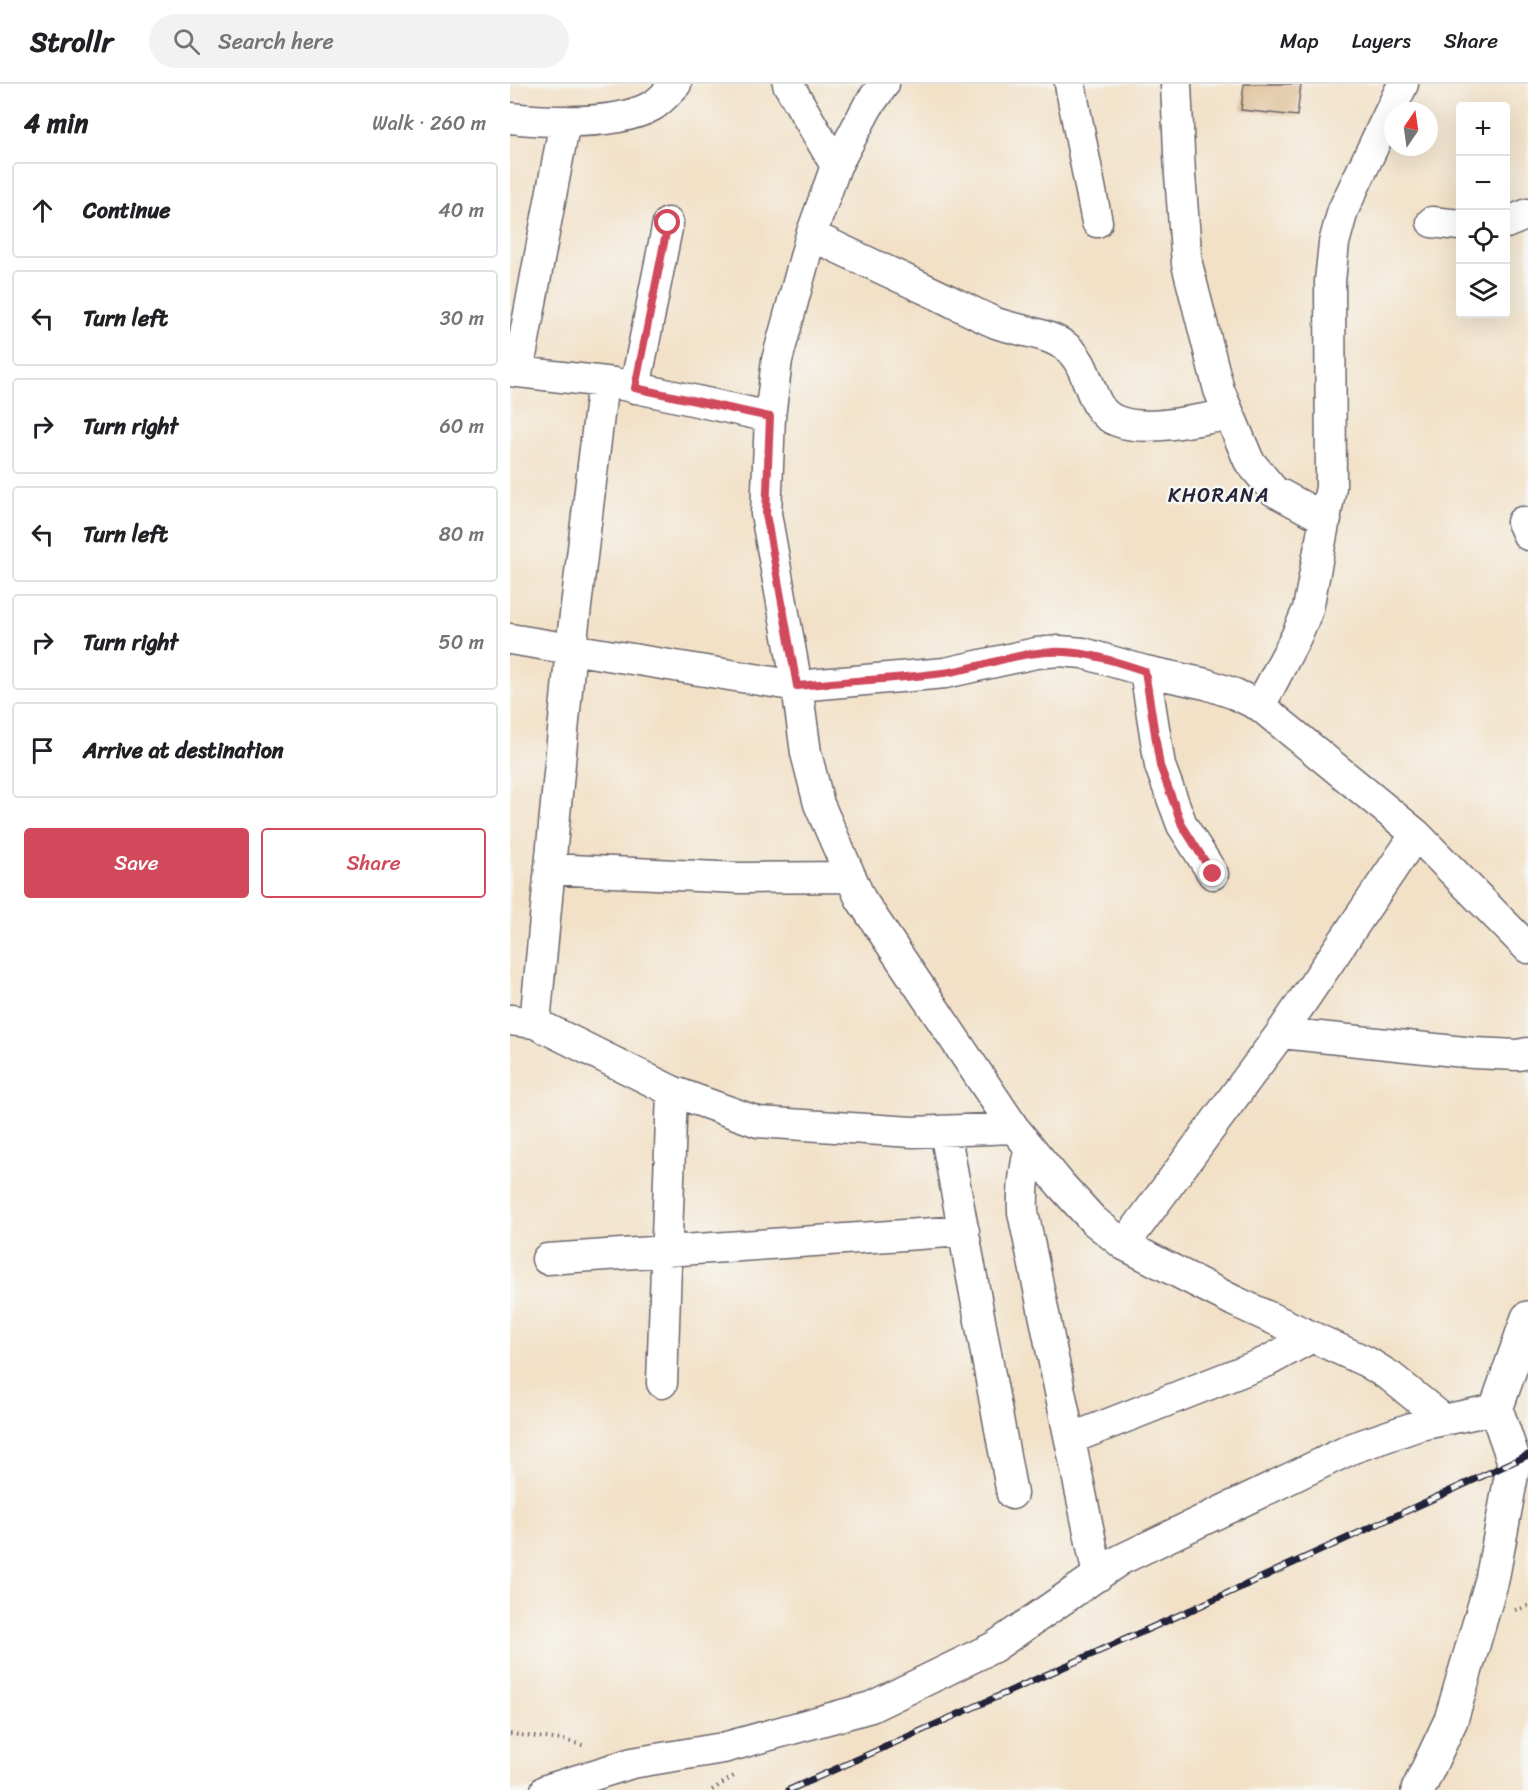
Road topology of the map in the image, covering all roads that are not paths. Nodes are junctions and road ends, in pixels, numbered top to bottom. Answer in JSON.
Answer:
{"nodes":[{"id":1,"x":676,"y":84,"type":"edge"},
{"id":2,"x":788,"y":84,"type":"edge"},
{"id":3,"x":884,"y":84,"type":"edge"},
{"id":4,"x":1070,"y":84,"type":"edge"},
{"id":5,"x":1176,"y":84,"type":"edge"},
{"id":6,"x":1403,"y":84,"type":"edge"},
{"id":7,"x":510,"y":118,"type":"edge"},
{"id":8,"x":565,"y":121,"type":"junction"},
{"id":9,"x":836,"y":166,"type":"junction"},
{"id":10,"x":1528,"y":214,"type":"edge"},
{"id":11,"x":1510,"y":221,"type":"edge"},
{"id":12,"x":1097,"y":222,"type":"dead end"},
{"id":13,"x":668,"y":223,"type":"dead end"},
{"id":14,"x":811,"y":235,"type":"junction"},
{"id":15,"x":514,"y":372,"type":"edge"},
{"id":16,"x":603,"y":382,"type":"junction"},
{"id":17,"x":635,"y":388,"type":"junction"},
{"id":18,"x":1229,"y":415,"type":"junction"},
{"id":19,"x":770,"y":417,"type":"junction"},
{"id":20,"x":1326,"y":519,"type":"junction"},
{"id":21,"x":510,"y":639,"type":"edge"},
{"id":22,"x":571,"y":648,"type":"junction"},
{"id":23,"x":1145,"y":671,"type":"junction"},
{"id":24,"x":797,"y":686,"type":"junction"},
{"id":25,"x":1260,"y":706,"type":"junction"},
{"id":26,"x":1416,"y":834,"type":"junction"},
{"id":27,"x":550,"y":869,"type":"junction"},
{"id":28,"x":1213,"y":874,"type":"dead end"},
{"id":29,"x":851,"y":877,"type":"junction"},
{"id":30,"x":1528,"y":948,"type":"edge"},
{"id":31,"x":522,"y":1022,"type":"edge"},
{"id":32,"x":1281,"y":1033,"type":"junction"},
{"id":33,"x":1528,"y":1053,"type":"edge"},
{"id":34,"x":672,"y":1091,"type":"junction"},
{"id":35,"x":945,"y":1131,"type":"junction"},
{"id":36,"x":1022,"y":1138,"type":"junction"},
{"id":37,"x":964,"y":1231,"type":"junction"},
{"id":38,"x":1124,"y":1245,"type":"junction"},
{"id":39,"x":667,"y":1250,"type":"junction"},
{"id":40,"x":547,"y":1259,"type":"dead end"},
{"id":41,"x":1528,"y":1318,"type":"edge"},
{"id":42,"x":1312,"y":1337,"type":"junction"},
{"id":43,"x":662,"y":1383,"type":"dead end"},
{"id":44,"x":1496,"y":1409,"type":"junction"},
{"id":45,"x":1444,"y":1420,"type":"junction"},
{"id":46,"x":1070,"y":1439,"type":"junction"},
{"id":47,"x":1012,"y":1494,"type":"dead end"},
{"id":48,"x":1098,"y":1576,"type":"junction"},
{"id":49,"x":546,"y":1790,"type":"edge"},
{"id":50,"x":1418,"y":1790,"type":"edge"}],
"edges":[{"from":1,"to":8,"type":"street"},
{"from":2,"to":9,"type":"street"},
{"from":3,"to":9,"type":"street"},
{"from":4,"to":12,"type":"street"},
{"from":5,"to":18,"type":"street"},
{"from":6,"to":20,"type":"street"},
{"from":7,"to":8,"type":"street"},
{"from":8,"to":15,"type":"street"},
{"from":9,"to":14,"type":"street"},
{"from":10,"to":11,"type":"street"},
{"from":13,"to":17,"type":"street"},
{"from":14,"to":18,"type":"street"},
{"from":14,"to":19,"type":"street"},
{"from":15,"to":16,"type":"street"},
{"from":16,"to":17,"type":"street"},
{"from":16,"to":22,"type":"street"},
{"from":17,"to":19,"type":"street"},
{"from":18,"to":20,"type":"street"},
{"from":19,"to":24,"type":"street"},
{"from":20,"to":25,"type":"street"},
{"from":21,"to":22,"type":"street"},
{"from":22,"to":24,"type":"street"},
{"from":22,"to":27,"type":"street"},
{"from":23,"to":24,"type":"street"},
{"from":23,"to":25,"type":"street"},
{"from":23,"to":28,"type":"street"},
{"from":24,"to":29,"type":"street"},
{"from":25,"to":26,"type":"street"},
{"from":26,"to":30,"type":"street"},
{"from":26,"to":32,"type":"street"},
{"from":27,"to":29,"type":"street"},
{"from":27,"to":31,"type":"street"},
{"from":29,"to":36,"type":"street"},
{"from":31,"to":34,"type":"street"},
{"from":32,"to":33,"type":"street"},
{"from":32,"to":38,"type":"street"},
{"from":34,"to":35,"type":"street"},
{"from":34,"to":39,"type":"street"},
{"from":35,"to":36,"type":"street"},
{"from":35,"to":37,"type":"street"},
{"from":36,"to":38,"type":"street"},
{"from":36,"to":46,"type":"street"},
{"from":37,"to":39,"type":"street"},
{"from":37,"to":47,"type":"street"},
{"from":38,"to":42,"type":"street"},
{"from":39,"to":40,"type":"street"},
{"from":39,"to":43,"type":"street"},
{"from":41,"to":44,"type":"street"},
{"from":42,"to":45,"type":"street"},
{"from":42,"to":46,"type":"street"},
{"from":44,"to":45,"type":"street"},
{"from":44,"to":50,"type":"street"},
{"from":45,"to":48,"type":"street"},
{"from":46,"to":48,"type":"street"},
{"from":48,"to":49,"type":"street"}]}
